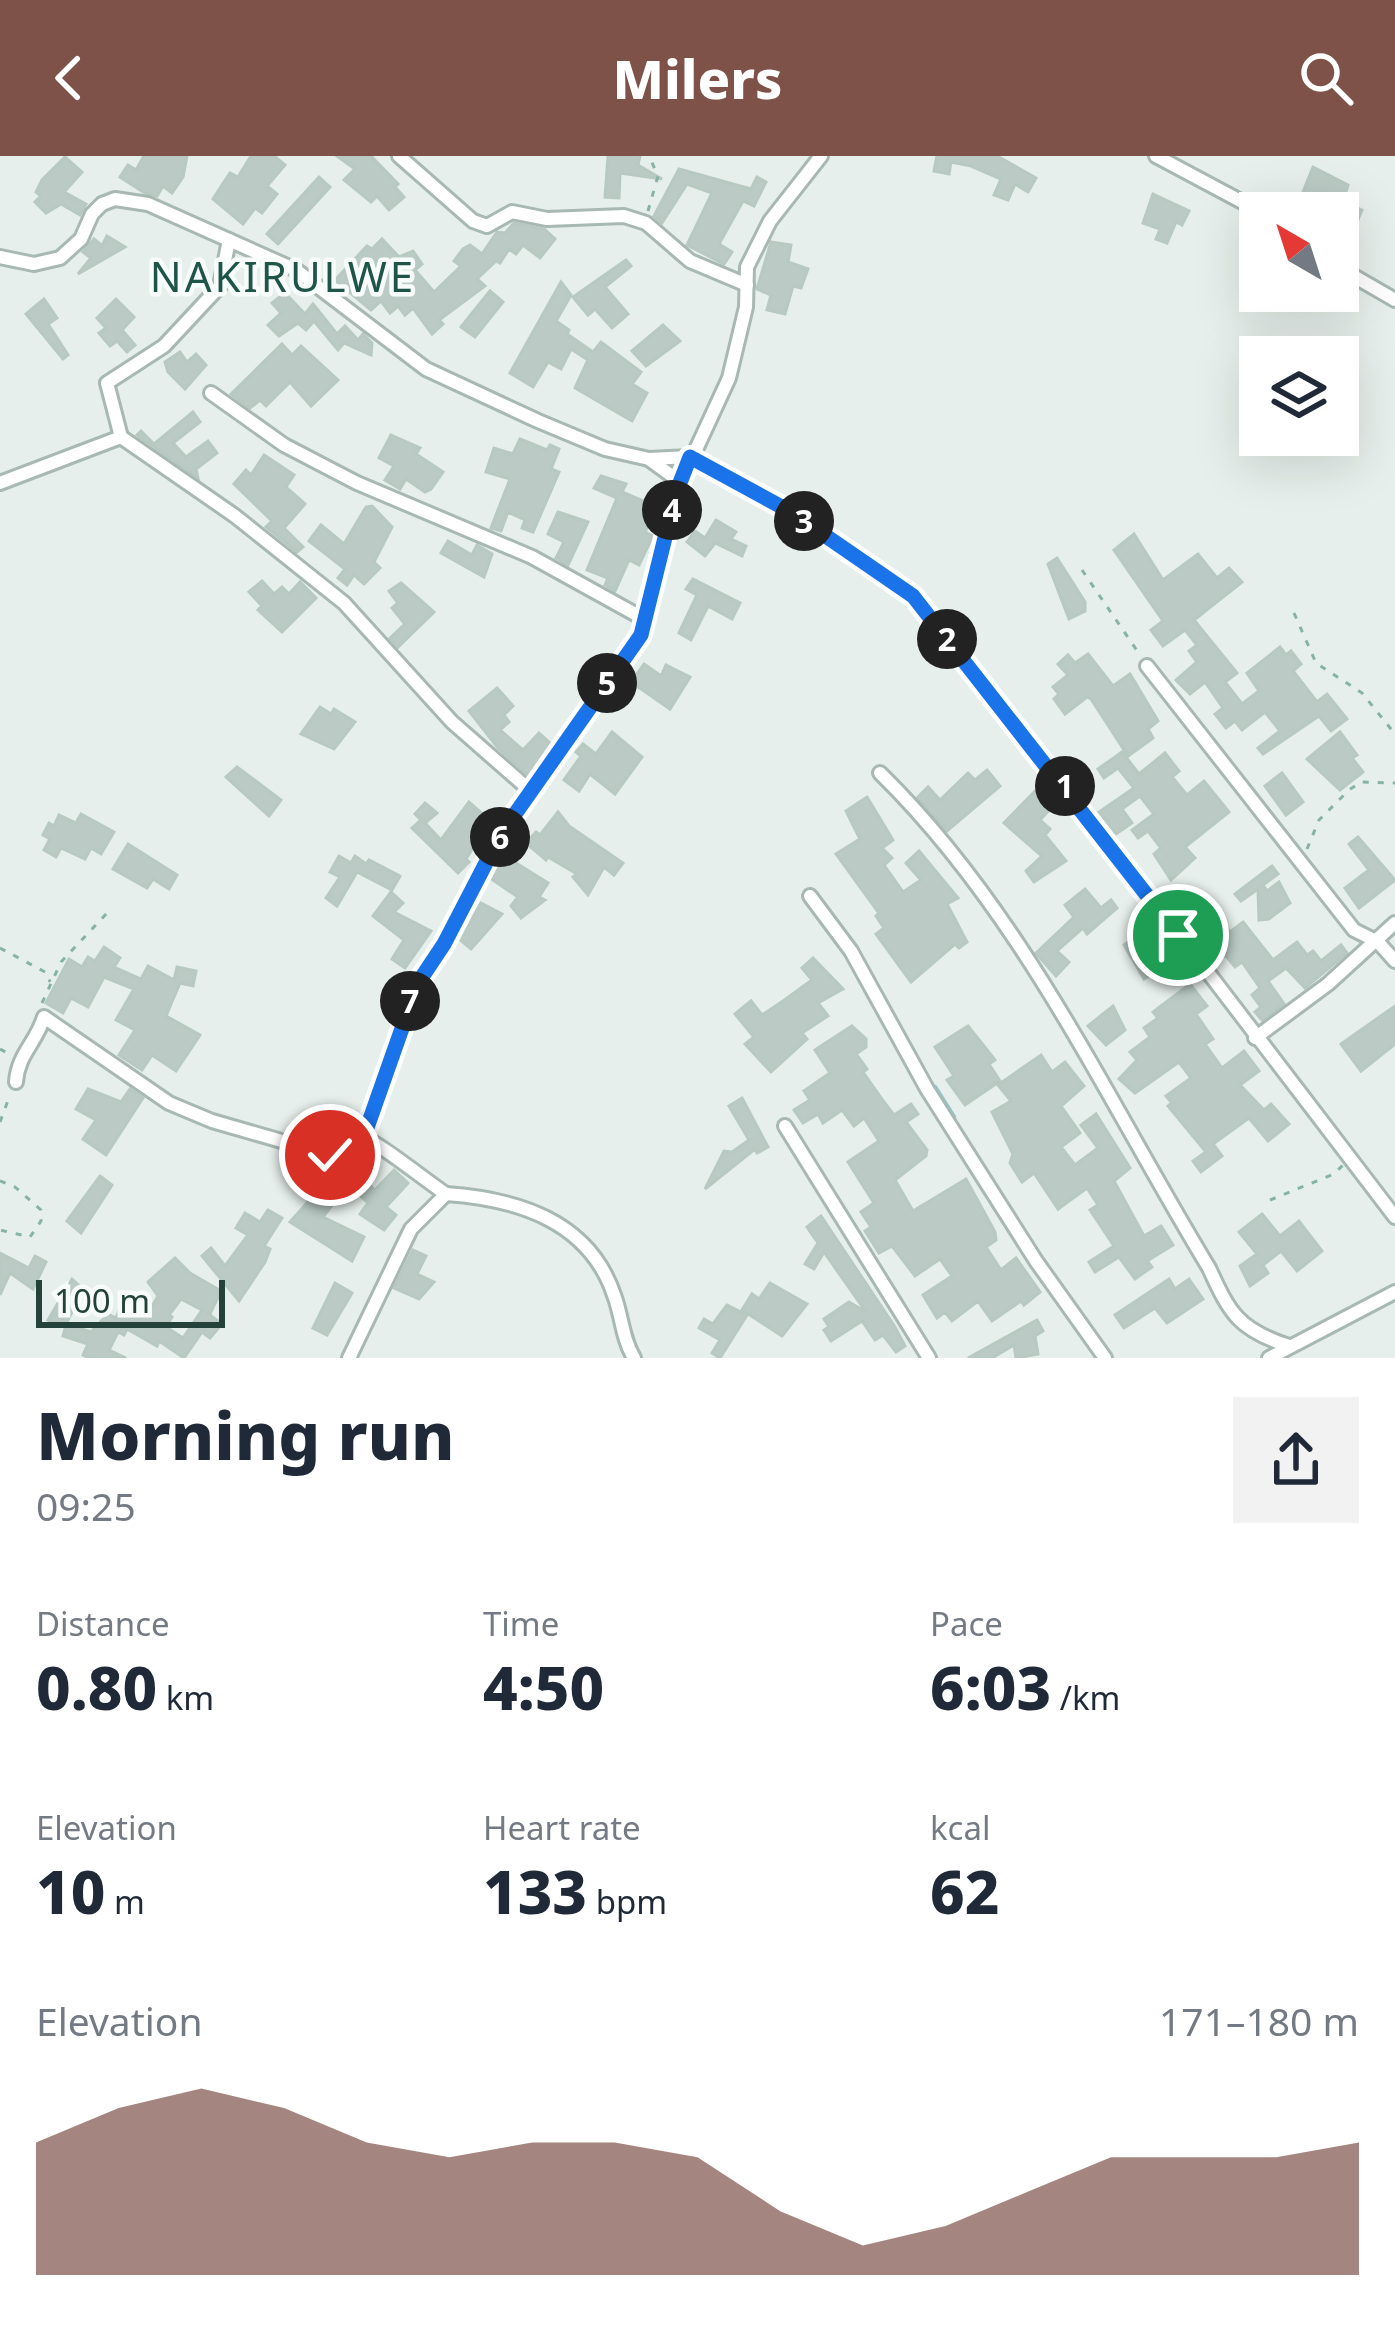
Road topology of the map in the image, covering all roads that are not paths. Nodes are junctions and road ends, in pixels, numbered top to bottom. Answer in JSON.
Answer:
{"nodes":[{"id":1,"x":399,"y":156,"type":"edge"},
{"id":2,"x":821,"y":156,"type":"edge"},
{"id":3,"x":1156,"y":156,"type":"edge"},
{"id":4,"x":1239,"y":200,"type":"edge"},
{"id":5,"x":229,"y":240,"type":"junction"},
{"id":6,"x":0,"y":257,"type":"edge"},
{"id":7,"x":1359,"y":279,"type":"edge"},
{"id":8,"x":747,"y":285,"type":"junction"},
{"id":9,"x":1395,"y":300,"type":"edge"},
{"id":10,"x":211,"y":392,"type":"dead end"},
{"id":11,"x":121,"y":437,"type":"junction"},
{"id":12,"x":690,"y":457,"type":"junction"},
{"id":13,"x":649,"y":459,"type":"junction"},
{"id":14,"x":0,"y":483,"type":"edge"},
{"id":15,"x":676,"y":493,"type":"junction"},
{"id":16,"x":646,"y":620,"type":"junction"},
{"id":17,"x":1148,"y":666,"type":"road end"},
{"id":18,"x":880,"y":773,"type":"dead end"},
{"id":19,"x":533,"y":793,"type":"junction"},
{"id":20,"x":810,"y":896,"type":"dead end"},
{"id":21,"x":1395,"y":923,"type":"edge"},
{"id":22,"x":1378,"y":942,"type":"junction"},
{"id":23,"x":1395,"y":961,"type":"edge"},
{"id":24,"x":1256,"y":1038,"type":"junction"},
{"id":25,"x":16,"y":1082,"type":"road end"},
{"id":26,"x":785,"y":1126,"type":"dead end"},
{"id":27,"x":363,"y":1139,"type":"junction"},
{"id":28,"x":446,"y":1194,"type":"junction"},
{"id":29,"x":1395,"y":1216,"type":"edge"},
{"id":30,"x":1395,"y":1292,"type":"edge"},
{"id":31,"x":1294,"y":1344,"type":"junction"},
{"id":32,"x":349,"y":1358,"type":"edge"},
{"id":33,"x":634,"y":1358,"type":"edge"},
{"id":34,"x":928,"y":1358,"type":"edge"},
{"id":35,"x":1105,"y":1358,"type":"edge"},
{"id":36,"x":1269,"y":1358,"type":"edge"},
{"id":37,"x":1311,"y":1358,"type":"edge"}],
"edges":[{"from":1,"to":8,"type":"street"},
{"from":2,"to":8,"type":"street"},
{"from":3,"to":4,"type":"street"},
{"from":5,"to":6,"type":"street"},
{"from":5,"to":11,"type":"street"},
{"from":5,"to":13,"type":"street"},
{"from":7,"to":9,"type":"street"},
{"from":8,"to":12,"type":"street"},
{"from":10,"to":16,"type":"street"},
{"from":11,"to":14,"type":"street"},
{"from":11,"to":19,"type":"street"},
{"from":12,"to":13,"type":"street"},
{"from":12,"to":15,"type":"street"},
{"from":12,"to":24,"type":"street"},
{"from":13,"to":15,"type":"street"},
{"from":15,"to":16,"type":"street"},
{"from":16,"to":19,"type":"street"},
{"from":17,"to":22,"type":"street"},
{"from":18,"to":31,"type":"street"},
{"from":19,"to":27,"type":"street"},
{"from":20,"to":35,"type":"street"},
{"from":21,"to":22,"type":"street"},
{"from":22,"to":23,"type":"street"},
{"from":22,"to":24,"type":"street"},
{"from":24,"to":29,"type":"street"},
{"from":25,"to":27,"type":"street"},
{"from":26,"to":34,"type":"street"},
{"from":27,"to":28,"type":"street"},
{"from":28,"to":32,"type":"street"},
{"from":28,"to":33,"type":"street"},
{"from":30,"to":31,"type":"street"},
{"from":31,"to":36,"type":"street"},
{"from":31,"to":37,"type":"street"}]}
